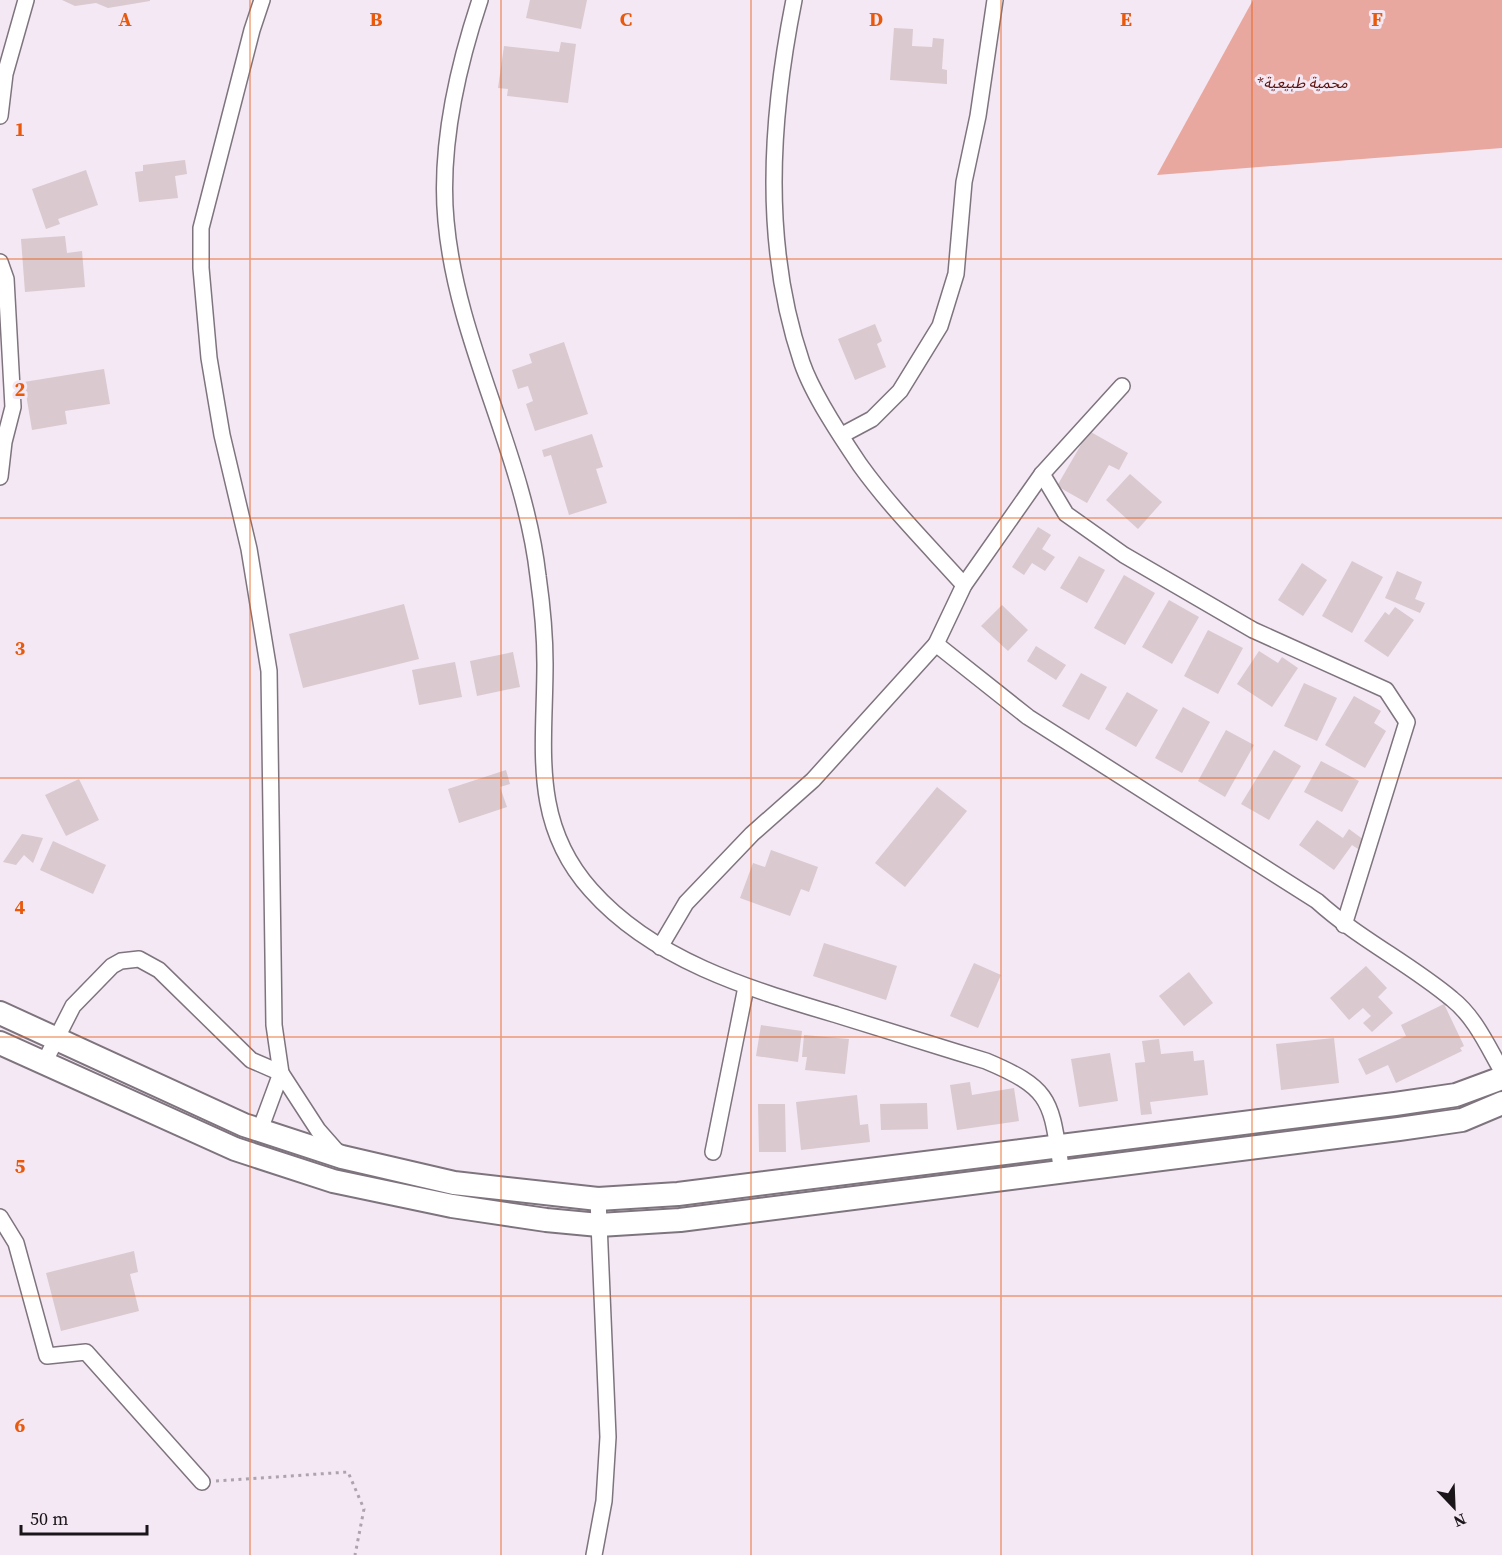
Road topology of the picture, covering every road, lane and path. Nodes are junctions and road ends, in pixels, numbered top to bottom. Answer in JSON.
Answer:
{"nodes":[{"id":1,"x":26,"y":0,"type":"edge"},
{"id":2,"x":262,"y":0,"type":"edge"},
{"id":3,"x":480,"y":0,"type":"edge"},
{"id":4,"x":794,"y":0,"type":"edge"},
{"id":5,"x":994,"y":0,"type":"edge"},
{"id":6,"x":0,"y":116,"type":"edge"},
{"id":7,"x":0,"y":262,"type":"edge"},
{"id":8,"x":1122,"y":386,"type":"dead end"},
{"id":9,"x":0,"y":421,"type":"edge"},
{"id":10,"x":842,"y":435,"type":"junction"},
{"id":11,"x":4,"y":442,"type":"junction"},
{"id":12,"x":1042,"y":474,"type":"junction"},
{"id":13,"x":0,"y":477,"type":"edge"},
{"id":14,"x":964,"y":585,"type":"junction"},
{"id":15,"x":936,"y":644,"type":"junction"},
{"id":16,"x":1344,"y":925,"type":"junction"},
{"id":17,"x":660,"y":947,"type":"junction"},
{"id":18,"x":746,"y":987,"type":"junction"},
{"id":19,"x":0,"y":1013,"type":"edge"},
{"id":20,"x":56,"y":1040,"type":"junction"},
{"id":21,"x":0,"y":1042,"type":"edge"},
{"id":22,"x":44,"y":1064,"type":"junction"},
{"id":23,"x":1502,"y":1071,"type":"edge"},
{"id":24,"x":281,"y":1073,"type":"junction"},
{"id":25,"x":1502,"y":1078,"type":"edge"},
{"id":26,"x":1502,"y":1103,"type":"edge"},
{"id":27,"x":260,"y":1130,"type":"junction"},
{"id":28,"x":1058,"y":1146,"type":"junction"},
{"id":29,"x":713,"y":1152,"type":"dead end"},
{"id":30,"x":342,"y":1157,"type":"junction"},
{"id":31,"x":1062,"y":1172,"type":"junction"},
{"id":32,"x":598,"y":1199,"type":"junction"},
{"id":33,"x":0,"y":1217,"type":"edge"},
{"id":34,"x":599,"y":1225,"type":"junction"},
{"id":35,"x":202,"y":1482,"type":"joint"},
{"id":36,"x":355,"y":1555,"type":"edge"},
{"id":37,"x":594,"y":1555,"type":"edge"}],
"edges":[{"from":1,"to":6,"type":"street"},
{"from":2,"to":24,"type":"street"},
{"from":3,"to":17,"type":"street"},
{"from":4,"to":10,"type":"street"},
{"from":5,"to":10,"type":"street"},
{"from":7,"to":11,"type":"street"},
{"from":8,"to":12,"type":"street"},
{"from":9,"to":11,"type":"street"},
{"from":10,"to":14,"type":"street"},
{"from":11,"to":13,"type":"street"},
{"from":12,"to":14,"type":"street"},
{"from":12,"to":16,"type":"street"},
{"from":14,"to":15,"type":"street"},
{"from":15,"to":16,"type":"street"},
{"from":15,"to":17,"type":"street"},
{"from":16,"to":23,"type":"street"},
{"from":17,"to":18,"type":"street"},
{"from":18,"to":28,"type":"street"},
{"from":18,"to":29,"type":"street"},
{"from":19,"to":20,"type":"main road"},
{"from":20,"to":22,"type":"street"},
{"from":20,"to":24,"type":"street"},
{"from":20,"to":27,"type":"main road"},
{"from":21,"to":22,"type":"main road"},
{"from":22,"to":34,"type":"main road"},
{"from":24,"to":27,"type":"street"},
{"from":24,"to":30,"type":"street"},
{"from":25,"to":28,"type":"main road"},
{"from":26,"to":31,"type":"main road"},
{"from":27,"to":30,"type":"main road"},
{"from":28,"to":31,"type":"street"},
{"from":28,"to":32,"type":"main road"},
{"from":30,"to":32,"type":"main road"},
{"from":31,"to":34,"type":"main road"},
{"from":32,"to":34,"type":"street"},
{"from":33,"to":35,"type":"street"},
{"from":34,"to":37,"type":"street"},
{"from":35,"to":36,"type":"path"}]}
